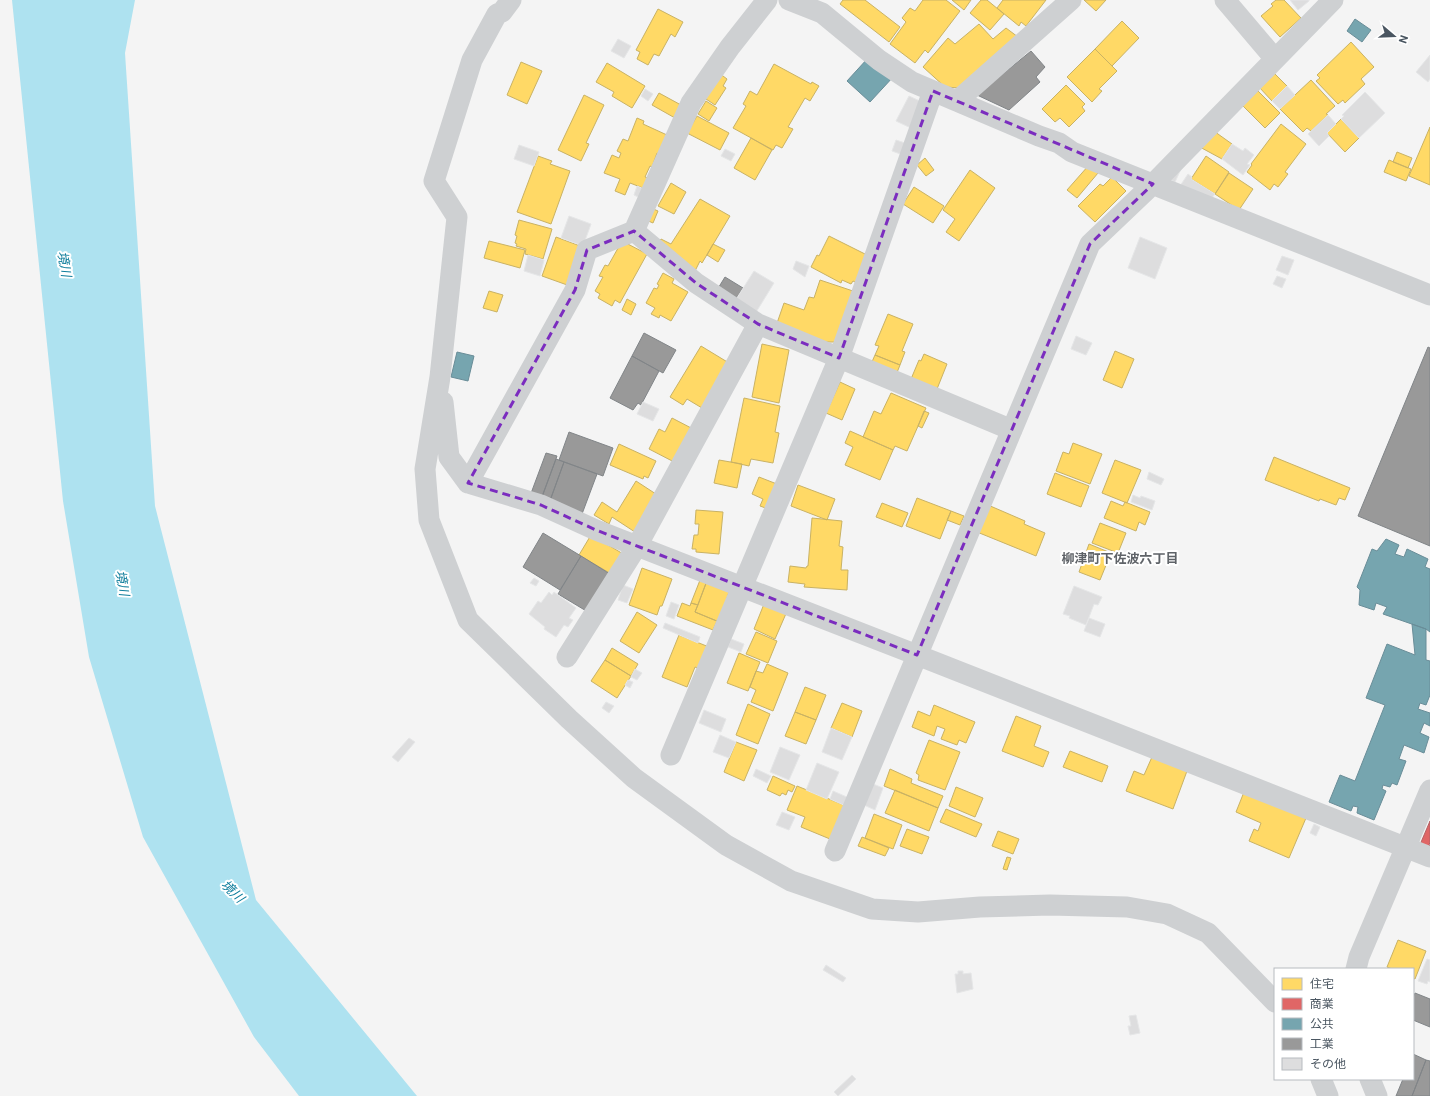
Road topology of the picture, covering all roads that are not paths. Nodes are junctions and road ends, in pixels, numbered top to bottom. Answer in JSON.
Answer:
{"nodes":[{"id":1,"x":510,"y":0,"type":"edge"},
{"id":2,"x":767,"y":0,"type":"edge"},
{"id":3,"x":789,"y":0,"type":"edge"},
{"id":4,"x":1071,"y":0,"type":"edge"},
{"id":5,"x":1225,"y":0,"type":"edge"},
{"id":6,"x":1333,"y":0,"type":"edge"},
{"id":7,"x":1275,"y":59,"type":"junction"},
{"id":8,"x":933,"y":91,"type":"junction"},
{"id":9,"x":957,"y":101,"type":"junction"},
{"id":10,"x":1153,"y":184,"type":"junction"},
{"id":11,"x":634,"y":231,"type":"junction"},
{"id":12,"x":1430,"y":295,"type":"edge"},
{"id":13,"x":758,"y":324,"type":"junction"},
{"id":14,"x":838,"y":358,"type":"junction"},
{"id":15,"x":440,"y":377,"type":"junction"},
{"id":16,"x":1012,"y":430,"type":"junction"},
{"id":17,"x":468,"y":483,"type":"junction"},
{"id":18,"x":637,"y":546,"type":"junction"},
{"id":19,"x":742,"y":587,"type":"junction"},
{"id":20,"x":917,"y":655,"type":"junction"},
{"id":21,"x":567,"y":656,"type":"dead end"},
{"id":22,"x":671,"y":755,"type":"dead end"},
{"id":23,"x":1430,"y":790,"type":"edge"},
{"id":24,"x":1406,"y":848,"type":"junction"},
{"id":25,"x":835,"y":851,"type":"dead end"},
{"id":26,"x":1430,"y":857,"type":"edge"},
{"id":27,"x":1356,"y":968,"type":"edge"},
{"id":28,"x":1274,"y":1001,"type":"edge"},
{"id":29,"x":1321,"y":1080,"type":"edge"},
{"id":30,"x":1336,"y":1080,"type":"edge"},
{"id":31,"x":1370,"y":1080,"type":"edge"},
{"id":32,"x":1328,"y":1096,"type":"edge"},
{"id":33,"x":1338,"y":1096,"type":"edge"},
{"id":34,"x":1377,"y":1096,"type":"edge"}],
"edges":[{"from":1,"to":15,"type":"street"},
{"from":2,"to":11,"type":"street"},
{"from":3,"to":8,"type":"street"},
{"from":4,"to":9,"type":"street"},
{"from":5,"to":7,"type":"street"},
{"from":6,"to":7,"type":"street"},
{"from":7,"to":10,"type":"street"},
{"from":8,"to":9,"type":"street"},
{"from":8,"to":14,"type":"street"},
{"from":9,"to":10,"type":"street"},
{"from":10,"to":12,"type":"street"},
{"from":10,"to":16,"type":"street"},
{"from":11,"to":13,"type":"street"},
{"from":11,"to":17,"type":"street"},
{"from":13,"to":14,"type":"street"},
{"from":13,"to":18,"type":"street"},
{"from":14,"to":16,"type":"street"},
{"from":14,"to":19,"type":"street"},
{"from":15,"to":17,"type":"street"},
{"from":15,"to":28,"type":"street"},
{"from":16,"to":20,"type":"street"},
{"from":17,"to":18,"type":"street"},
{"from":18,"to":19,"type":"street"},
{"from":18,"to":21,"type":"street"},
{"from":19,"to":20,"type":"street"},
{"from":19,"to":22,"type":"street"},
{"from":20,"to":24,"type":"street"},
{"from":20,"to":25,"type":"street"},
{"from":23,"to":24,"type":"street"},
{"from":24,"to":26,"type":"street"},
{"from":24,"to":27,"type":"street"},
{"from":29,"to":32,"type":"street"},
{"from":30,"to":33,"type":"street"},
{"from":31,"to":34,"type":"street"}]}
